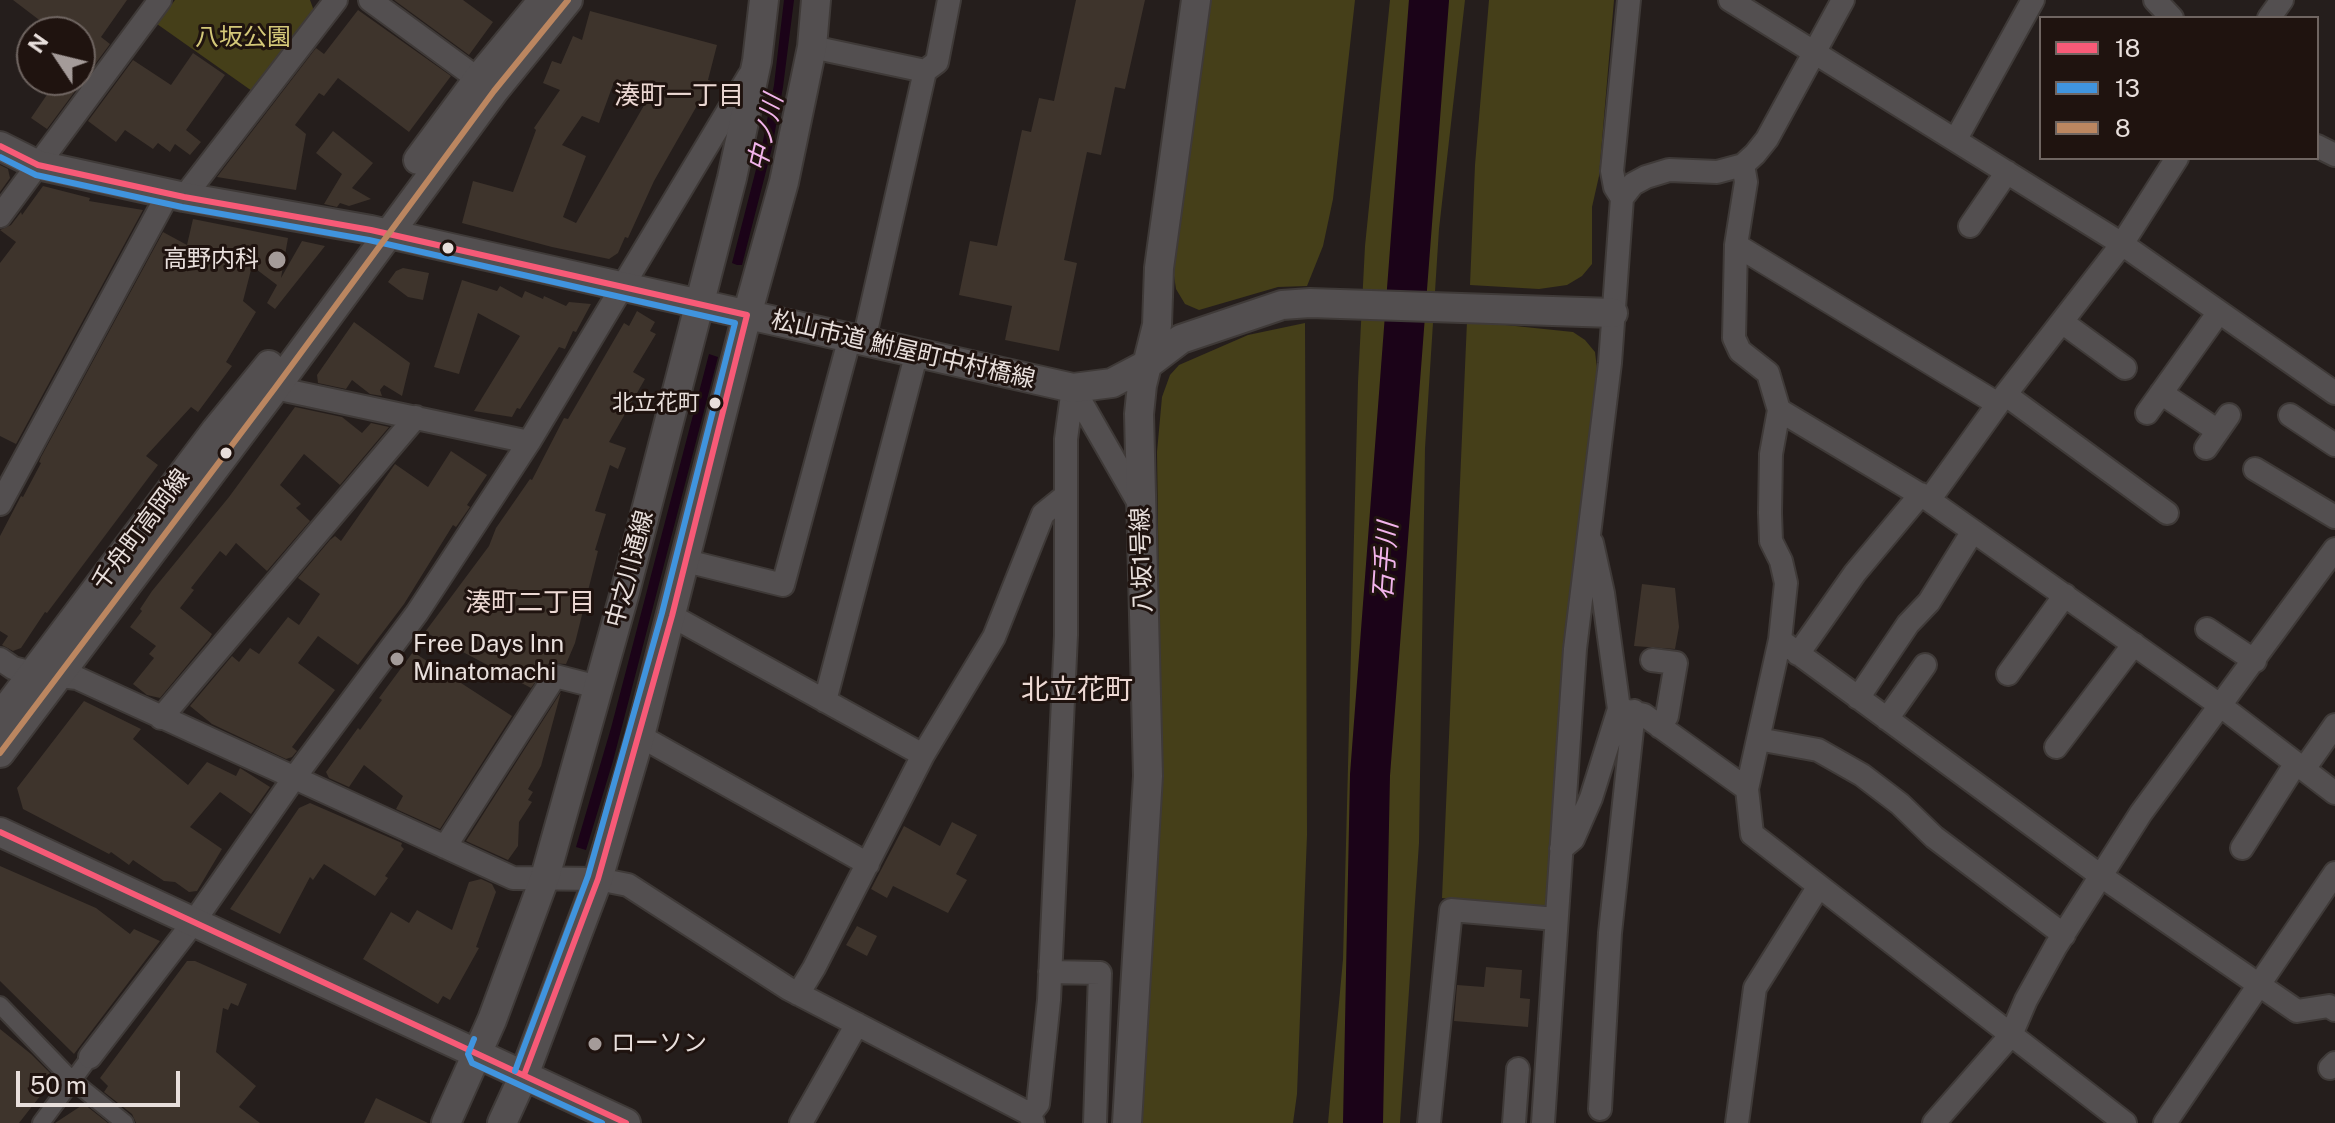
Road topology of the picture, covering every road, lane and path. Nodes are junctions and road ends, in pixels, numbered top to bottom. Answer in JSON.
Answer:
{"nodes":[{"id":1,"x":160,"y":0,"type":"edge"},
{"id":2,"x":370,"y":0,"type":"edge"},
{"id":3,"x":543,"y":0,"type":"edge"},
{"id":4,"x":568,"y":0,"type":"edge"},
{"id":5,"x":764,"y":0,"type":"edge"},
{"id":6,"x":816,"y":0,"type":"edge"},
{"id":7,"x":949,"y":0,"type":"edge"},
{"id":8,"x":1196,"y":0,"type":"edge"},
{"id":9,"x":1629,"y":0,"type":"edge"},
{"id":10,"x":1730,"y":0,"type":"edge"},
{"id":11,"x":1843,"y":0,"type":"edge"},
{"id":12,"x":2033,"y":0,"type":"edge"},
{"id":13,"x":2155,"y":0,"type":"edge"},
{"id":14,"x":332,"y":1,"type":"edge"},
{"id":15,"x":2170,"y":16,"type":"edge"},
{"id":16,"x":812,"y":47,"type":"junction"},
{"id":17,"x":1815,"y":52,"type":"junction"},
{"id":18,"x":757,"y":61,"type":"junction"},
{"id":19,"x":925,"y":71,"type":"junction"},
{"id":20,"x":486,"y":85,"type":"junction"},
{"id":21,"x":1956,"y":139,"type":"junction"},
{"id":22,"x":0,"y":146,"type":"edge"},
{"id":23,"x":2176,"y":160,"type":"edge"},
{"id":24,"x":38,"y":165,"type":"junction"},
{"id":25,"x":1743,"y":165,"type":"junction"},
{"id":26,"x":2007,"y":172,"type":"junction"},
{"id":27,"x":176,"y":196,"type":"junction"},
{"id":28,"x":1622,"y":198,"type":"junction"},
{"id":29,"x":0,"y":216,"type":"edge"},
{"id":30,"x":1970,"y":226,"type":"dead end"},
{"id":31,"x":379,"y":233,"type":"junction"},
{"id":32,"x":2122,"y":244,"type":"junction"},
{"id":33,"x":1736,"y":245,"type":"junction"},
{"id":34,"x":623,"y":288,"type":"junction"},
{"id":35,"x":698,"y":303,"type":"junction"},
{"id":36,"x":2219,"y":312,"type":"junction"},
{"id":37,"x":1613,"y":313,"type":"junction"},
{"id":38,"x":747,"y":315,"type":"junction"},
{"id":39,"x":2062,"y":322,"type":"junction"},
{"id":40,"x":857,"y":339,"type":"junction"},
{"id":41,"x":917,"y":352,"type":"junction"},
{"id":42,"x":1148,"y":364,"type":"junction"},
{"id":43,"x":2125,"y":368,"type":"dead end"},
{"id":44,"x":265,"y":386,"type":"junction"},
{"id":45,"x":1073,"y":388,"type":"junction"},
{"id":46,"x":2161,"y":393,"type":"junction"},
{"id":47,"x":2335,"y":393,"type":"edge"},
{"id":48,"x":2002,"y":399,"type":"junction"},
{"id":49,"x":1779,"y":410,"type":"junction"},
{"id":50,"x":2147,"y":413,"type":"dead end"},
{"id":51,"x":2290,"y":415,"type":"dead end"},
{"id":52,"x":416,"y":417,"type":"junction"},
{"id":53,"x":2218,"y":431,"type":"dead end"},
{"id":54,"x":529,"y":442,"type":"junction"},
{"id":55,"x":2335,"y":445,"type":"edge"},
{"id":56,"x":2255,"y":469,"type":"dead end"},
{"id":57,"x":1064,"y":497,"type":"junction"},
{"id":58,"x":1925,"y":497,"type":"junction"},
{"id":59,"x":0,"y":504,"type":"edge"},
{"id":60,"x":1140,"y":505,"type":"junction"},
{"id":61,"x":2167,"y":513,"type":"dead end"},
{"id":62,"x":2335,"y":517,"type":"edge"},
{"id":63,"x":1588,"y":531,"type":"junction"},
{"id":64,"x":1973,"y":531,"type":"junction"},
{"id":65,"x":2335,"y":549,"type":"edge"},
{"id":66,"x":686,"y":561,"type":"junction"},
{"id":67,"x":2065,"y":595,"type":"junction"},
{"id":68,"x":672,"y":616,"type":"junction"},
{"id":69,"x":2207,"y":629,"type":"dead end"},
{"id":70,"x":1780,"y":640,"type":"junction"},
{"id":71,"x":2134,"y":644,"type":"junction"},
{"id":72,"x":1798,"y":654,"type":"junction"},
{"id":73,"x":0,"y":659,"type":"edge"},
{"id":74,"x":1652,"y":660,"type":"dead end"},
{"id":75,"x":2255,"y":661,"type":"junction"},
{"id":76,"x":1925,"y":665,"type":"dead end"},
{"id":77,"x":45,"y":674,"type":"junction"},
{"id":78,"x":2008,"y":674,"type":"dead end"},
{"id":79,"x":598,"y":687,"type":"junction"},
{"id":80,"x":1858,"y":698,"type":"junction"},
{"id":81,"x":825,"y":701,"type":"junction"},
{"id":82,"x":2221,"y":706,"type":"junction"},
{"id":83,"x":1626,"y":710,"type":"junction"},
{"id":84,"x":0,"y":717,"type":"edge"},
{"id":85,"x":161,"y":718,"type":"junction"},
{"id":86,"x":1887,"y":719,"type":"junction"},
{"id":87,"x":2335,"y":725,"type":"edge"},
{"id":88,"x":1660,"y":727,"type":"junction"},
{"id":89,"x":640,"y":736,"type":"junction"},
{"id":90,"x":1758,"y":739,"type":"junction"},
{"id":91,"x":2056,"y":747,"type":"dead end"},
{"id":92,"x":0,"y":753,"type":"edge"},
{"id":93,"x":923,"y":755,"type":"junction"},
{"id":94,"x":2300,"y":766,"type":"junction"},
{"id":95,"x":294,"y":778,"type":"junction"},
{"id":96,"x":1747,"y":789,"type":"junction"},
{"id":97,"x":2335,"y":793,"type":"edge"},
{"id":98,"x":0,"y":832,"type":"edge"},
{"id":99,"x":445,"y":847,"type":"junction"},
{"id":100,"x":2242,"y":848,"type":"dead end"},
{"id":101,"x":1561,"y":849,"type":"junction"},
{"id":102,"x":868,"y":864,"type":"junction"},
{"id":103,"x":2335,"y":873,"type":"edge"},
{"id":104,"x":2101,"y":876,"type":"junction"},
{"id":105,"x":545,"y":877,"type":"junction"},
{"id":106,"x":598,"y":879,"type":"junction"},
{"id":107,"x":1819,"y":886,"type":"junction"},
{"id":108,"x":1556,"y":919,"type":"junction"},
{"id":109,"x":193,"y":923,"type":"junction"},
{"id":110,"x":2064,"y":935,"type":"junction"},
{"id":111,"x":1050,"y":972,"type":"junction"},
{"id":112,"x":2260,"y":986,"type":"junction"},
{"id":113,"x":798,"y":994,"type":"junction"},
{"id":114,"x":0,"y":1005,"type":"edge"},
{"id":115,"x":2335,"y":1009,"type":"edge"},
{"id":116,"x":857,"y":1024,"type":"junction"},
{"id":117,"x":2011,"y":1035,"type":"junction"},
{"id":118,"x":478,"y":1055,"type":"junction"},
{"id":119,"x":90,"y":1057,"type":"joint"},
{"id":120,"x":1518,"y":1069,"type":"dead end"},
{"id":121,"x":524,"y":1075,"type":"junction"},
{"id":122,"x":73,"y":1081,"type":"junction"},
{"id":123,"x":1600,"y":1109,"type":"dead end"},
{"id":124,"x":1032,"y":1118,"type":"edge"},
{"id":125,"x":41,"y":1123,"type":"edge"},
{"id":126,"x":125,"y":1123,"type":"edge"},
{"id":127,"x":446,"y":1123,"type":"edge"},
{"id":128,"x":502,"y":1123,"type":"edge"},
{"id":129,"x":626,"y":1123,"type":"edge"},
{"id":130,"x":801,"y":1123,"type":"edge"},
{"id":131,"x":1095,"y":1123,"type":"edge"},
{"id":132,"x":1127,"y":1123,"type":"edge"},
{"id":133,"x":1429,"y":1123,"type":"edge"},
{"id":134,"x":1514,"y":1123,"type":"edge"},
{"id":135,"x":1543,"y":1123,"type":"edge"},
{"id":136,"x":1737,"y":1123,"type":"edge"},
{"id":137,"x":1934,"y":1123,"type":"edge"},
{"id":138,"x":2125,"y":1123,"type":"edge"},
{"id":139,"x":2165,"y":1123,"type":"edge"}],
"edges":[{"from":1,"to":24,"type":"street"},
{"from":2,"to":20,"type":"street"},
{"from":3,"to":20,"type":"street","name":"千舟町高岡線"},
{"from":4,"to":20,"type":"street","name":"千舟町高岡線"},
{"from":5,"to":18,"type":"street","name":"中之川通線"},
{"from":6,"to":16,"type":"street"},
{"from":7,"to":19,"type":"street"},
{"from":8,"to":42,"type":"street","name":"八坂1号線"},
{"from":9,"to":28,"type":"street"},
{"from":10,"to":17,"type":"street"},
{"from":11,"to":17,"type":"street"},
{"from":12,"to":21,"type":"street"},
{"from":13,"to":15,"type":"street"},
{"from":14,"to":27,"type":"street"},
{"from":16,"to":19,"type":"street"},
{"from":16,"to":38,"type":"street"},
{"from":17,"to":21,"type":"street"},
{"from":17,"to":25,"type":"street"},
{"from":18,"to":34,"type":"street"},
{"from":18,"to":35,"type":"street","name":"中之川通線"},
{"from":19,"to":40,"type":"street"},
{"from":20,"to":31,"type":"street","name":"千舟町高岡線"},
{"from":21,"to":26,"type":"street"},
{"from":22,"to":24,"type":"street","name":"松山市道 鮒屋町中村橋線"},
{"from":23,"to":32,"type":"street"},
{"from":24,"to":27,"type":"street","name":"松山市道 鮒屋町中村橋線"},
{"from":24,"to":29,"type":"street"},
{"from":25,"to":28,"type":"street"},
{"from":25,"to":33,"type":"street"},
{"from":26,"to":30,"type":"street"},
{"from":26,"to":32,"type":"street"},
{"from":27,"to":31,"type":"street","name":"松山市道 鮒屋町中村橋線"},
{"from":27,"to":59,"type":"street"},
{"from":28,"to":37,"type":"street"},
{"from":31,"to":34,"type":"street","name":"松山市道 鮒屋町中村橋線"},
{"from":31,"to":44,"type":"street","name":"千舟町高岡線"},
{"from":32,"to":36,"type":"street"},
{"from":32,"to":39,"type":"street"},
{"from":33,"to":48,"type":"street"},
{"from":33,"to":49,"type":"street"},
{"from":34,"to":35,"type":"street","name":"松山市道 鮒屋町中村橋線"},
{"from":34,"to":54,"type":"street"},
{"from":35,"to":38,"type":"street","name":"松山市道 鮒屋町中村橋線"},
{"from":35,"to":79,"type":"street","name":"中之川通線"},
{"from":36,"to":46,"type":"street"},
{"from":36,"to":47,"type":"street"},
{"from":37,"to":42,"type":"street","name":"松山市道 鮒屋町中村橋線"},
{"from":37,"to":63,"type":"street"},
{"from":38,"to":40,"type":"street","name":"松山市道 鮒屋町中村橋線"},
{"from":38,"to":66,"type":"street"},
{"from":39,"to":43,"type":"street"},
{"from":39,"to":48,"type":"street"},
{"from":40,"to":41,"type":"street","name":"松山市道 鮒屋町中村橋線"},
{"from":40,"to":66,"type":"street"},
{"from":41,"to":45,"type":"street","name":"松山市道 鮒屋町中村橋線"},
{"from":41,"to":81,"type":"street"},
{"from":42,"to":45,"type":"street","name":"松山市道 鮒屋町中村橋線"},
{"from":42,"to":60,"type":"street","name":"八坂1号線"},
{"from":44,"to":52,"type":"street"},
{"from":44,"to":77,"type":"street","name":"千舟町高岡線"},
{"from":45,"to":57,"type":"street"},
{"from":45,"to":60,"type":"street"},
{"from":46,"to":50,"type":"street"},
{"from":46,"to":53,"type":"street"},
{"from":48,"to":58,"type":"street"},
{"from":48,"to":61,"type":"street"},
{"from":49,"to":58,"type":"street"},
{"from":49,"to":70,"type":"street"},
{"from":51,"to":55,"type":"street"},
{"from":52,"to":54,"type":"street"},
{"from":52,"to":85,"type":"street"},
{"from":54,"to":95,"type":"street"},
{"from":56,"to":62,"type":"street"},
{"from":57,"to":93,"type":"street"},
{"from":57,"to":111,"type":"street"},
{"from":58,"to":64,"type":"street"},
{"from":58,"to":72,"type":"street"},
{"from":60,"to":132,"type":"street","name":"八坂1号線"},
{"from":63,"to":83,"type":"street"},
{"from":63,"to":101,"type":"street"},
{"from":64,"to":67,"type":"street"},
{"from":64,"to":80,"type":"street"},
{"from":65,"to":75,"type":"street"},
{"from":66,"to":68,"type":"street"},
{"from":67,"to":71,"type":"street"},
{"from":67,"to":78,"type":"street"},
{"from":68,"to":81,"type":"street"},
{"from":68,"to":89,"type":"street"},
{"from":69,"to":75,"type":"street"},
{"from":70,"to":72,"type":"street"},
{"from":70,"to":90,"type":"street"},
{"from":71,"to":82,"type":"street"},
{"from":71,"to":91,"type":"street"},
{"from":72,"to":80,"type":"street"},
{"from":73,"to":77,"type":"street"},
{"from":74,"to":88,"type":"street"},
{"from":75,"to":82,"type":"street"},
{"from":76,"to":86,"type":"street"},
{"from":77,"to":84,"type":"street","name":"千舟町高岡線"},
{"from":77,"to":85,"type":"street"},
{"from":77,"to":92,"type":"street","name":"千舟町高岡線"},
{"from":79,"to":99,"type":"street"},
{"from":79,"to":105,"type":"street","name":"中之川通線"},
{"from":80,"to":86,"type":"street"},
{"from":81,"to":93,"type":"street"},
{"from":82,"to":94,"type":"street"},
{"from":82,"to":104,"type":"street"},
{"from":83,"to":88,"type":"street"},
{"from":83,"to":101,"type":"street"},
{"from":83,"to":123,"type":"street"},
{"from":85,"to":95,"type":"street"},
{"from":86,"to":104,"type":"street"},
{"from":87,"to":94,"type":"street"},
{"from":88,"to":96,"type":"street"},
{"from":89,"to":102,"type":"street"},
{"from":89,"to":106,"type":"street"},
{"from":90,"to":96,"type":"street"},
{"from":90,"to":110,"type":"street"},
{"from":93,"to":102,"type":"street"},
{"from":94,"to":97,"type":"street"},
{"from":94,"to":100,"type":"street"},
{"from":95,"to":99,"type":"street"},
{"from":95,"to":109,"type":"street"},
{"from":96,"to":107,"type":"street"},
{"from":98,"to":109,"type":"street"},
{"from":99,"to":105,"type":"street"},
{"from":101,"to":108,"type":"street"},
{"from":102,"to":113,"type":"street"},
{"from":103,"to":112,"type":"street"},
{"from":104,"to":110,"type":"street"},
{"from":104,"to":112,"type":"street"},
{"from":105,"to":106,"type":"street"},
{"from":105,"to":118,"type":"street","name":"中之川通線"},
{"from":106,"to":113,"type":"street"},
{"from":106,"to":121,"type":"street"},
{"from":107,"to":117,"type":"street"},
{"from":107,"to":136,"type":"street"},
{"from":108,"to":133,"type":"street"},
{"from":108,"to":135,"type":"street"},
{"from":109,"to":118,"type":"street"},
{"from":109,"to":119,"type":"street"},
{"from":110,"to":117,"type":"street"},
{"from":111,"to":124,"type":"street"},
{"from":111,"to":131,"type":"street"},
{"from":112,"to":115,"type":"street"},
{"from":112,"to":139,"type":"street"},
{"from":113,"to":116,"type":"street"},
{"from":114,"to":122,"type":"street"},
{"from":116,"to":124,"type":"street"},
{"from":116,"to":130,"type":"street"},
{"from":117,"to":137,"type":"street"},
{"from":117,"to":138,"type":"street"},
{"from":118,"to":121,"type":"street"},
{"from":118,"to":127,"type":"street","name":"中之川通線"},
{"from":119,"to":122,"type":"street"},
{"from":120,"to":134,"type":"street"},
{"from":121,"to":128,"type":"street"},
{"from":121,"to":129,"type":"street"},
{"from":122,"to":125,"type":"street"},
{"from":122,"to":126,"type":"street"}]}
